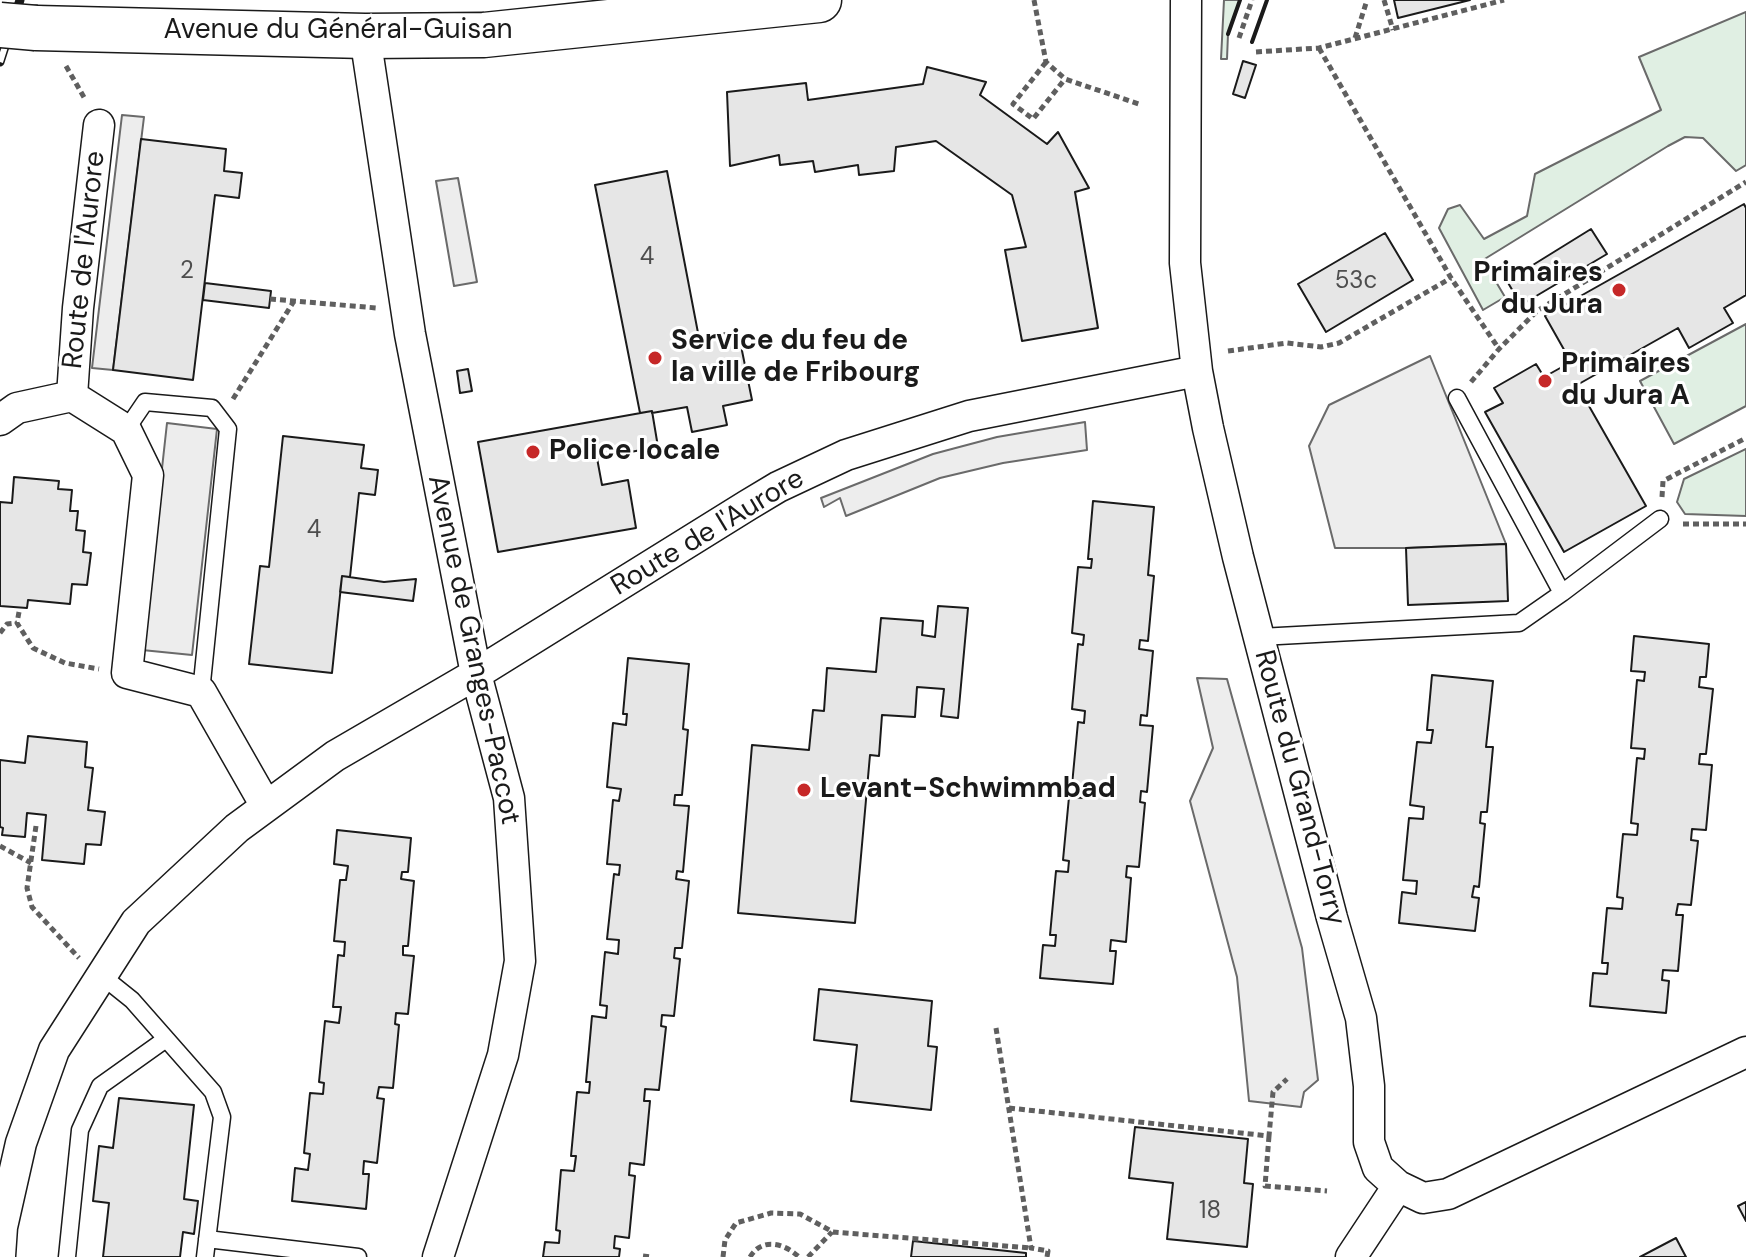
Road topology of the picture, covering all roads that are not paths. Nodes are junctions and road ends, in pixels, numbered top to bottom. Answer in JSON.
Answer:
{"nodes":[{"id":1,"x":819,"y":0,"type":"edge"},
{"id":2,"x":1186,"y":0,"type":"edge"},
{"id":3,"x":365,"y":36,"type":"junction"},
{"id":4,"x":33,"y":37,"type":"edge"},
{"id":5,"x":99,"y":125,"type":"road end"},
{"id":6,"x":1197,"y":371,"type":"junction"},
{"id":7,"x":72,"y":396,"type":"junction"},
{"id":8,"x":1457,"y":398,"type":"road end"},
{"id":9,"x":0,"y":420,"type":"edge"},
{"id":10,"x":126,"y":430,"type":"junction"},
{"id":11,"x":1660,"y":519,"type":"road end"},
{"id":12,"x":1562,"y":593,"type":"junction"},
{"id":13,"x":1260,"y":637,"type":"junction"},
{"id":14,"x":476,"y":674,"type":"junction"},
{"id":15,"x":201,"y":692,"type":"junction"},
{"id":16,"x":266,"y":806,"type":"junction"},
{"id":17,"x":91,"y":967,"type":"junction"},
{"id":18,"x":166,"y":1039,"type":"junction"},
{"id":19,"x":1746,"y":1052,"type":"edge"},
{"id":20,"x":1398,"y":1186,"type":"junction"},
{"id":21,"x":207,"y":1239,"type":"junction"},
{"id":22,"x":0,"y":1256,"type":"edge"},
{"id":23,"x":67,"y":1257,"type":"edge"},
{"id":24,"x":205,"y":1257,"type":"edge"},
{"id":25,"x":358,"y":1257,"type":"edge"},
{"id":26,"x":438,"y":1257,"type":"edge"},
{"id":27,"x":1351,"y":1257,"type":"edge"}],
"edges":[{"from":1,"to":3,"type":"main road","name":"Avenue du Général-Guisan"},
{"from":2,"to":6,"type":"street","name":"Route du Grand-Torry"},
{"from":3,"to":4,"type":"main road","name":"Avenue du Général-Guisan"},
{"from":3,"to":14,"type":"street","name":"Avenue de Granges-Paccot"},
{"from":5,"to":7,"type":"street","name":"Route de l'Aurore"},
{"from":6,"to":13,"type":"street","name":"Route du Grand-Torry"},
{"from":6,"to":14,"type":"street","name":"Route de l'Aurore"},
{"from":7,"to":9,"type":"street","name":"Route de l'Aurore"},
{"from":7,"to":10,"type":"street","name":"Route de l'Aurore"},
{"from":8,"to":12,"type":"lane"},
{"from":10,"to":15,"type":"street"},
{"from":10,"to":15,"type":"lane"},
{"from":11,"to":12,"type":"lane"},
{"from":12,"to":13,"type":"lane"},
{"from":13,"to":20,"type":"street","name":"Route du Grand-Torry"},
{"from":14,"to":16,"type":"street","name":"Route de l'Aurore"},
{"from":14,"to":26,"type":"street","name":"Avenue de Granges-Paccot"},
{"from":15,"to":16,"type":"street"},
{"from":16,"to":17,"type":"street","name":"Route de l'Aurore"},
{"from":17,"to":18,"type":"lane"},
{"from":17,"to":22,"type":"street","name":"Route de l'Aurore"},
{"from":18,"to":21,"type":"lane"},
{"from":18,"to":23,"type":"lane"},
{"from":19,"to":20,"type":"street"},
{"from":20,"to":27,"type":"street"},
{"from":21,"to":24,"type":"lane"},
{"from":21,"to":25,"type":"lane"}]}
